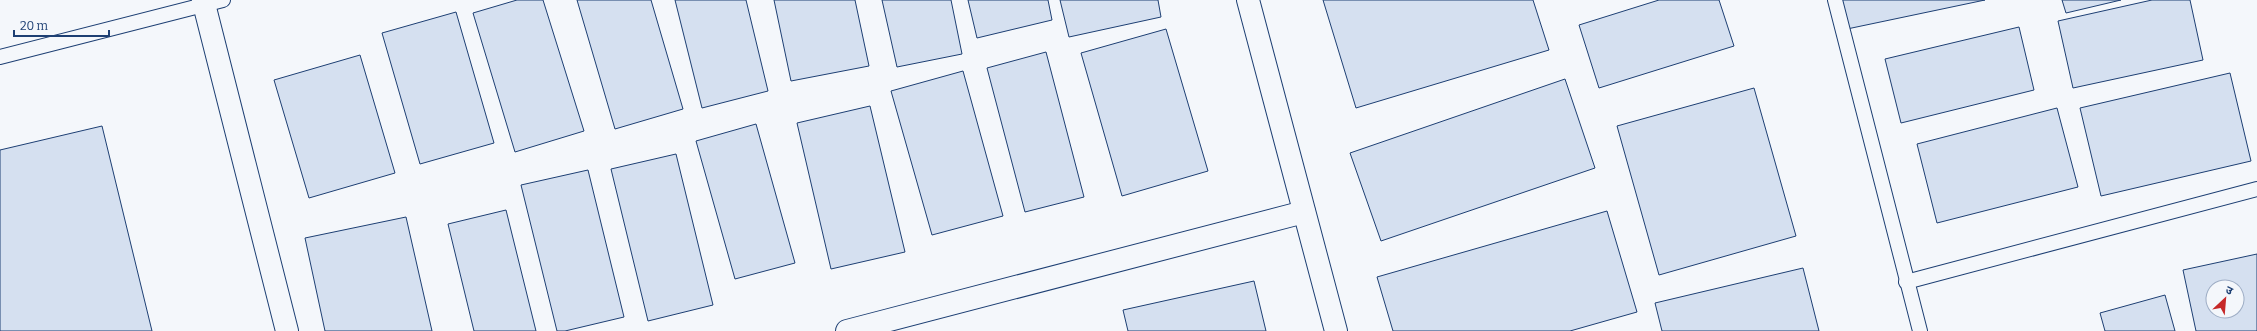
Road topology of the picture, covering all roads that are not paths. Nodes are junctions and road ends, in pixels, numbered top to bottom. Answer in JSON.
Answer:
{"nodes":[{"id":1,"x":1248,"y":0,"type":"edge"},
{"id":2,"x":1835,"y":0,"type":"edge"},
{"id":3,"x":210,"y":2,"type":"edge"},
{"id":4,"x":0,"y":57,"type":"edge"},
{"id":5,"x":2257,"y":189,"type":"edge"},
{"id":6,"x":1304,"y":212,"type":"junction"},
{"id":7,"x":1906,"y":282,"type":"junction"},
{"id":8,"x":287,"y":331,"type":"edge"},
{"id":9,"x":847,"y":331,"type":"edge"},
{"id":10,"x":1336,"y":331,"type":"edge"},
{"id":11,"x":1920,"y":331,"type":"edge"}],
"edges":[{"from":1,"to":6,"type":"street"},
{"from":2,"to":7,"type":"lane"},
{"from":3,"to":4,"type":"lane"},
{"from":3,"to":8,"type":"street"},
{"from":5,"to":7,"type":"lane"},
{"from":6,"to":9,"type":"street"},
{"from":6,"to":10,"type":"street"},
{"from":7,"to":11,"type":"lane"}]}
